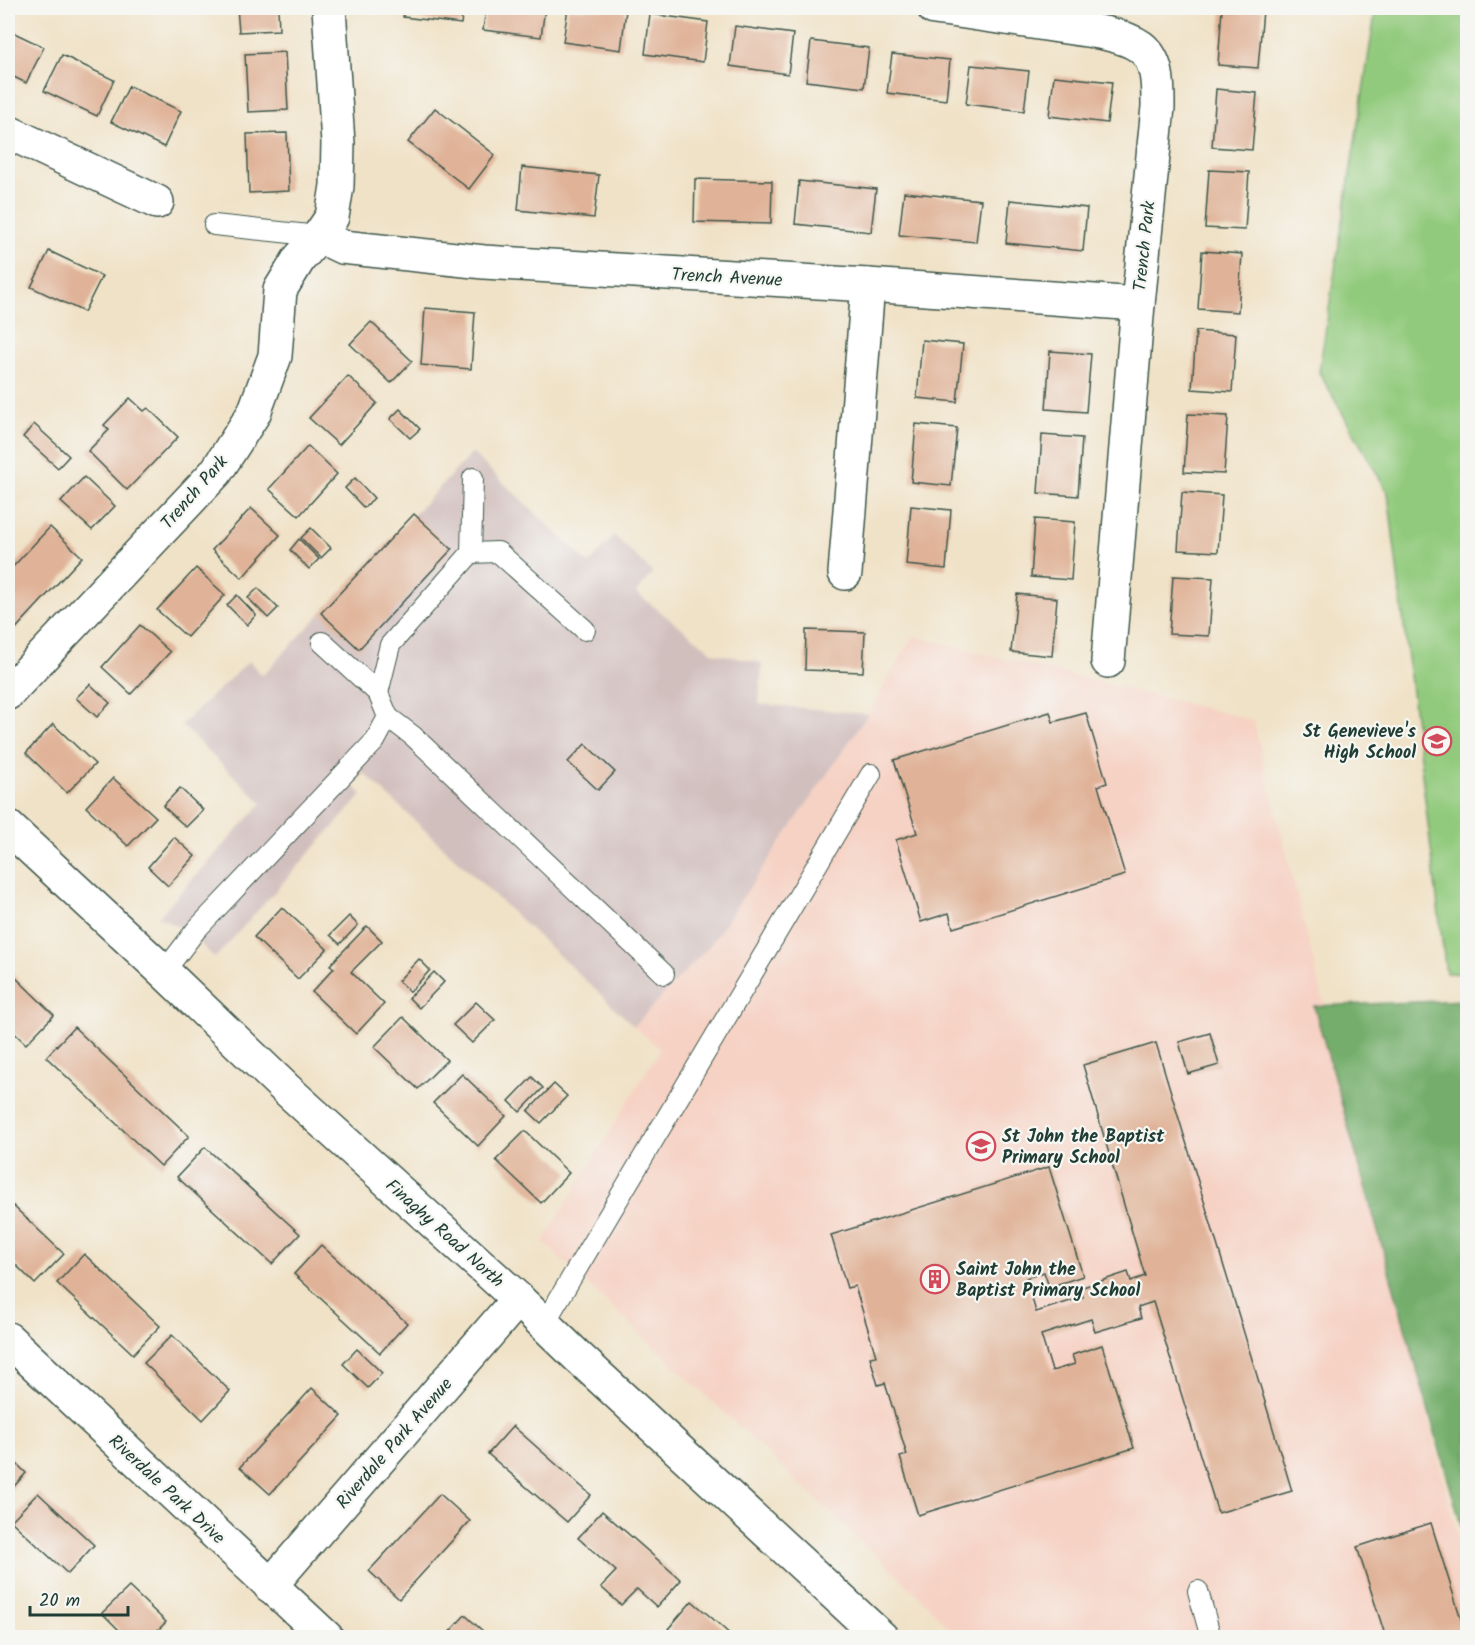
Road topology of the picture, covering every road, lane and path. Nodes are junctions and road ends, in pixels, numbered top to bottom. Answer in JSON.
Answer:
{"nodes":[{"id":1,"x":329,"y":8,"type":"edge"},
{"id":2,"x":934,"y":8,"type":"edge"},
{"id":3,"x":8,"y":132,"type":"edge"},
{"id":4,"x":157,"y":202,"type":"dead end"},
{"id":5,"x":214,"y":225,"type":"dead end"},
{"id":6,"x":319,"y":237,"type":"junction"},
{"id":7,"x":868,"y":285,"type":"junction"},
{"id":8,"x":1138,"y":304,"type":"junction"},
{"id":9,"x":473,"y":478,"type":"dead end"},
{"id":10,"x":471,"y":553,"type":"junction"},
{"id":11,"x":845,"y":573,"type":"dead end"},
{"id":12,"x":585,"y":630,"type":"dead end"},
{"id":13,"x":322,"y":642,"type":"dead end"},
{"id":14,"x":1108,"y":661,"type":"dead end"},
{"id":15,"x":8,"y":693,"type":"edge"},
{"id":16,"x":378,"y":693,"type":"junction"},
{"id":17,"x":388,"y":717,"type":"junction"},
{"id":18,"x":871,"y":774,"type":"dead end"},
{"id":19,"x":8,"y":828,"type":"edge"},
{"id":20,"x":164,"y":972,"type":"junction"},
{"id":21,"x":663,"y":974,"type":"dead end"},
{"id":22,"x":518,"y":1299,"type":"junction"},
{"id":23,"x":544,"y":1324,"type":"junction"},
{"id":24,"x":8,"y":1339,"type":"edge"},
{"id":25,"x":270,"y":1586,"type":"junction"},
{"id":26,"x":1198,"y":1591,"type":"dead end"},
{"id":27,"x":327,"y":1638,"type":"edge"},
{"id":28,"x":882,"y":1638,"type":"edge"},
{"id":29,"x":1211,"y":1638,"type":"edge"}],
"edges":[{"from":1,"to":6,"type":"street","name":"Trench Park"},
{"from":2,"to":8,"type":"street","name":"Trench Park"},
{"from":3,"to":4,"type":"street"},
{"from":5,"to":6,"type":"lane"},
{"from":6,"to":7,"type":"street","name":"Trench Avenue"},
{"from":6,"to":15,"type":"street","name":"Trench Park"},
{"from":7,"to":8,"type":"street","name":"Trench Avenue"},
{"from":7,"to":11,"type":"street"},
{"from":8,"to":14,"type":"street","name":"Trench Park"},
{"from":9,"to":10,"type":"lane"},
{"from":10,"to":12,"type":"lane"},
{"from":10,"to":16,"type":"lane"},
{"from":13,"to":16,"type":"lane"},
{"from":16,"to":17,"type":"lane"},
{"from":17,"to":20,"type":"lane"},
{"from":17,"to":21,"type":"lane"},
{"from":18,"to":23,"type":"lane"},
{"from":19,"to":20,"type":"street","name":"Finaghy Road North"},
{"from":20,"to":22,"type":"street","name":"Finaghy Road North"},
{"from":22,"to":23,"type":"street","name":"Finaghy Road North"},
{"from":22,"to":25,"type":"street","name":"Riverdale Park Avenue"},
{"from":23,"to":28,"type":"street","name":"Finaghy Road North"},
{"from":24,"to":25,"type":"street","name":"Riverdale Park Drive"},
{"from":25,"to":27,"type":"street","name":"Riverdale Park Drive"},
{"from":26,"to":29,"type":"lane"}]}
